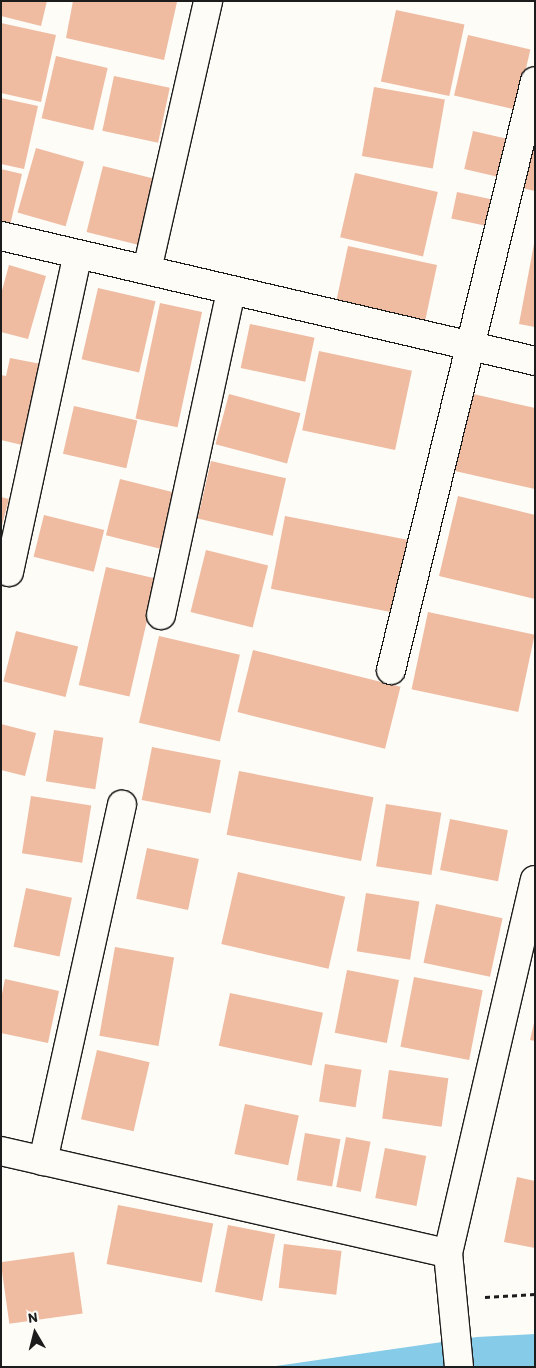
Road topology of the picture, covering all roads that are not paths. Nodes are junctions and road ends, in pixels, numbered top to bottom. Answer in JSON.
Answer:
{"nodes":[{"id":1,"x":208,"y":1,"type":"edge"},
{"id":2,"x":535,"y":81,"type":"edge"},
{"id":3,"x":1,"y":236,"type":"edge"},
{"id":4,"x":78,"y":254,"type":"junction"},
{"id":5,"x":147,"y":270,"type":"junction"},
{"id":6,"x":231,"y":290,"type":"junction"},
{"id":7,"x":471,"y":346,"type":"junction"},
{"id":8,"x":535,"y":361,"type":"edge"},
{"id":9,"x":9,"y":572,"type":"dead end"},
{"id":10,"x":162,"y":615,"type":"dead end"},
{"id":11,"x":391,"y":670,"type":"dead end"},
{"id":12,"x":122,"y":805,"type":"dead end"},
{"id":13,"x":535,"y":880,"type":"edge"},
{"id":14,"x":1,"y":1151,"type":"edge"},
{"id":15,"x":43,"y":1161,"type":"junction"},
{"id":16,"x":448,"y":1253,"type":"junction"},
{"id":17,"x":459,"y":1367,"type":"edge"}],
"edges":[{"from":1,"to":5,"type":"street"},
{"from":2,"to":7,"type":"street"},
{"from":3,"to":4,"type":"street"},
{"from":4,"to":5,"type":"street"},
{"from":4,"to":9,"type":"street"},
{"from":5,"to":6,"type":"street"},
{"from":6,"to":7,"type":"street"},
{"from":6,"to":10,"type":"street"},
{"from":7,"to":8,"type":"street"},
{"from":7,"to":11,"type":"street"},
{"from":12,"to":15,"type":"street"},
{"from":13,"to":16,"type":"street"},
{"from":14,"to":15,"type":"street"},
{"from":15,"to":16,"type":"street"},
{"from":16,"to":17,"type":"street"}]}
